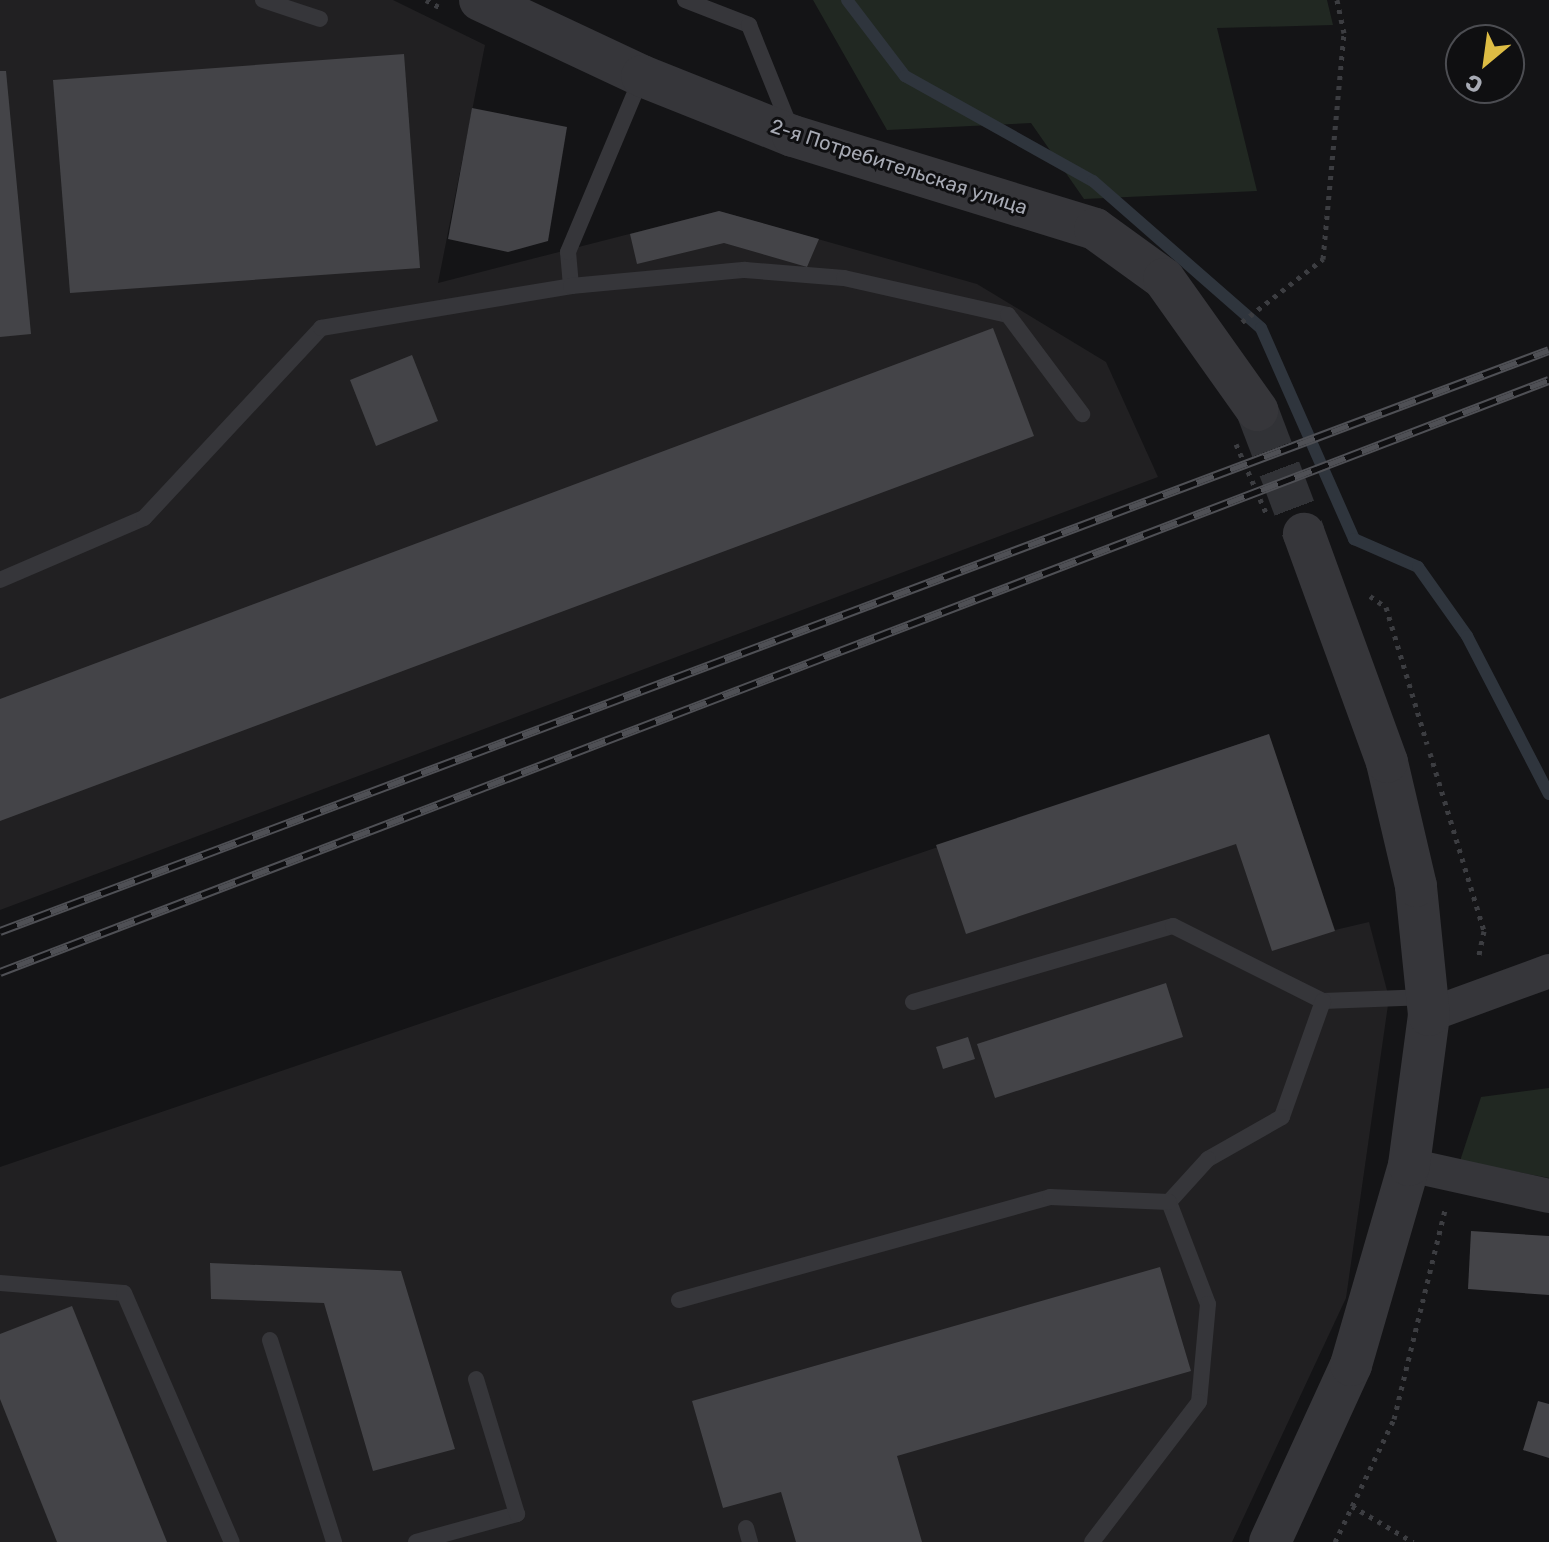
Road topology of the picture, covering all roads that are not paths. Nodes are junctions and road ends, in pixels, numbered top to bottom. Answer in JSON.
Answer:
{"nodes":[{"id":1,"x":263,"y":0,"type":"edge"},
{"id":2,"x":685,"y":0,"type":"edge"},
{"id":3,"x":494,"y":7,"type":"edge"},
{"id":4,"x":320,"y":19,"type":"dead end"},
{"id":5,"x":642,"y":76,"type":"junction"},
{"id":6,"x":793,"y":136,"type":"junction"},
{"id":7,"x":571,"y":286,"type":"junction"},
{"id":8,"x":1082,"y":414,"type":"dead end"},
{"id":9,"x":1244,"y":421,"type":"tunnel mouth"},
{"id":10,"x":1296,"y":536,"type":"tunnel mouth"},
{"id":11,"x":0,"y":580,"type":"edge"},
{"id":12,"x":1549,"y":971,"type":"edge"},
{"id":13,"x":1323,"y":1001,"type":"junction"},
{"id":14,"x":913,"y":1002,"type":"dead end"},
{"id":15,"x":1429,"y":1006,"type":"junction"},
{"id":16,"x":1409,"y":1165,"type":"junction"},
{"id":17,"x":1549,"y":1196,"type":"edge"},
{"id":18,"x":1169,"y":1202,"type":"junction"},
{"id":19,"x":0,"y":1283,"type":"edge"},
{"id":20,"x":679,"y":1300,"type":"dead end"},
{"id":21,"x":270,"y":1340,"type":"dead end"},
{"id":22,"x":476,"y":1379,"type":"dead end"},
{"id":23,"x":232,"y":1542,"type":"edge"},
{"id":24,"x":334,"y":1542,"type":"edge"},
{"id":25,"x":416,"y":1542,"type":"edge"},
{"id":26,"x":1092,"y":1542,"type":"edge"},
{"id":27,"x":1270,"y":1542,"type":"edge"}],
"edges":[{"from":1,"to":4,"type":"lane"},
{"from":2,"to":6,"type":"lane"},
{"from":3,"to":5,"type":"street","name":"2-я Потребительская улица"},
{"from":5,"to":6,"type":"street","name":"2-я Потребительская улица"},
{"from":5,"to":7,"type":"lane"},
{"from":6,"to":9,"type":"street","name":"2-я Потребительская улица"},
{"from":7,"to":8,"type":"lane"},
{"from":7,"to":11,"type":"lane"},
{"from":10,"to":15,"type":"street"},
{"from":12,"to":15,"type":"street"},
{"from":13,"to":14,"type":"lane"},
{"from":13,"to":15,"type":"lane"},
{"from":13,"to":18,"type":"lane"},
{"from":15,"to":16,"type":"street"},
{"from":16,"to":17,"type":"street"},
{"from":16,"to":27,"type":"street"},
{"from":18,"to":20,"type":"lane"},
{"from":18,"to":26,"type":"lane"},
{"from":19,"to":23,"type":"lane"},
{"from":21,"to":24,"type":"lane"},
{"from":22,"to":25,"type":"lane"}]}
